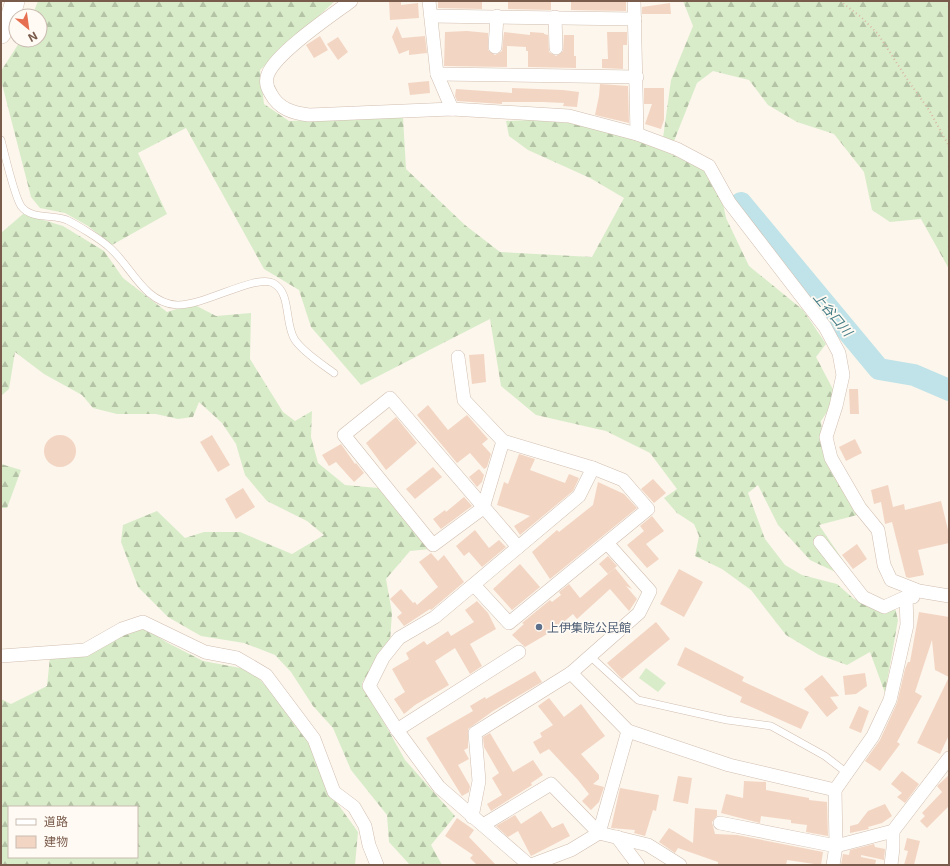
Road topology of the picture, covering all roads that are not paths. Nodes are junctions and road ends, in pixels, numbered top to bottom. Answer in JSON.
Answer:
{"nodes":[{"id":1,"x":15,"y":1,"type":"edge"},
{"id":2,"x":351,"y":1,"type":"edge"},
{"id":3,"x":429,"y":1,"type":"edge"},
{"id":4,"x":634,"y":1,"type":"edge"},
{"id":5,"x":431,"y":16,"type":"junction"},
{"id":6,"x":498,"y":16,"type":"junction"},
{"id":7,"x":555,"y":18,"type":"junction"},
{"id":8,"x":634,"y":19,"type":"junction"},
{"id":9,"x":1,"y":34,"type":"edge"},
{"id":10,"x":495,"y":47,"type":"dead end"},
{"id":11,"x":556,"y":48,"type":"dead end"},
{"id":12,"x":437,"y":74,"type":"junction"},
{"id":13,"x":636,"y":77,"type":"junction"},
{"id":14,"x":452,"y":108,"type":"junction"},
{"id":15,"x":637,"y":134,"type":"junction"},
{"id":16,"x":1,"y":140,"type":"edge"},
{"id":17,"x":458,"y":357,"type":"dead end"},
{"id":18,"x":334,"y":374,"type":"dead end"},
{"id":19,"x":503,"y":441,"type":"junction"},
{"id":20,"x":592,"y":468,"type":"junction"},
{"id":21,"x":482,"y":508,"type":"junction"},
{"id":22,"x":820,"y":542,"type":"dead end"},
{"id":23,"x":607,"y":544,"type":"junction"},
{"id":24,"x":518,"y":547,"type":"junction"},
{"id":25,"x":474,"y":585,"type":"junction"},
{"id":26,"x":906,"y":597,"type":"junction"},
{"id":27,"x":949,"y":597,"type":"edge"},
{"id":28,"x":519,"y":652,"type":"dead end"},
{"id":29,"x":1,"y":656,"type":"edge"},
{"id":30,"x":591,"y":657,"type":"junction"},
{"id":31,"x":571,"y":673,"type":"junction"},
{"id":32,"x":396,"y":730,"type":"junction"},
{"id":33,"x":628,"y":731,"type":"junction"},
{"id":34,"x":949,"y":758,"type":"edge"},
{"id":35,"x":847,"y":773,"type":"junction"},
{"id":36,"x":835,"y":790,"type":"junction"},
{"id":37,"x":472,"y":817,"type":"junction"},
{"id":38,"x":720,"y":823,"type":"dead end"},
{"id":39,"x":483,"y":825,"type":"junction"},
{"id":40,"x":893,"y":831,"type":"junction"},
{"id":41,"x":599,"y":833,"type":"junction"},
{"id":42,"x":617,"y":837,"type":"junction"},
{"id":43,"x":836,"y":846,"type":"junction"},
{"id":44,"x":377,"y":865,"type":"edge"},
{"id":45,"x":530,"y":865,"type":"edge"},
{"id":46,"x":638,"y":865,"type":"edge"},
{"id":47,"x":680,"y":865,"type":"edge"},
{"id":48,"x":833,"y":865,"type":"edge"},
{"id":49,"x":891,"y":865,"type":"edge"}],
"edges":[{"from":1,"to":9,"type":"main road"},
{"from":2,"to":14,"type":"street"},
{"from":3,"to":5,"type":"street"},
{"from":4,"to":8,"type":"street"},
{"from":5,"to":6,"type":"street"},
{"from":5,"to":12,"type":"street"},
{"from":6,"to":7,"type":"street"},
{"from":6,"to":10,"type":"street"},
{"from":7,"to":8,"type":"street"},
{"from":7,"to":11,"type":"street"},
{"from":8,"to":13,"type":"street"},
{"from":12,"to":13,"type":"street"},
{"from":12,"to":14,"type":"street"},
{"from":13,"to":15,"type":"street"},
{"from":14,"to":15,"type":"street"},
{"from":15,"to":27,"type":"street"},
{"from":16,"to":18,"type":"lane"},
{"from":17,"to":19,"type":"street"},
{"from":19,"to":20,"type":"street"},
{"from":19,"to":21,"type":"street"},
{"from":20,"to":23,"type":"street"},
{"from":20,"to":24,"type":"street"},
{"from":21,"to":21,"type":"street"},
{"from":21,"to":24,"type":"street"},
{"from":22,"to":26,"type":"street"},
{"from":23,"to":25,"type":"street"},
{"from":23,"to":30,"type":"street"},
{"from":24,"to":25,"type":"street"},
{"from":25,"to":32,"type":"street"},
{"from":26,"to":27,"type":"street"},
{"from":26,"to":35,"type":"street"},
{"from":28,"to":32,"type":"street"},
{"from":29,"to":44,"type":"street"},
{"from":30,"to":31,"type":"street"},
{"from":30,"to":35,"type":"lane"},
{"from":31,"to":33,"type":"street"},
{"from":31,"to":37,"type":"street"},
{"from":32,"to":37,"type":"street"},
{"from":33,"to":36,"type":"street"},
{"from":33,"to":41,"type":"street"},
{"from":34,"to":40,"type":"street"},
{"from":35,"to":36,"type":"street"},
{"from":36,"to":43,"type":"street"},
{"from":37,"to":39,"type":"street"},
{"from":38,"to":43,"type":"street"},
{"from":39,"to":41,"type":"street"},
{"from":39,"to":45,"type":"street"},
{"from":40,"to":43,"type":"street"},
{"from":40,"to":49,"type":"street"},
{"from":41,"to":42,"type":"street"},
{"from":41,"to":45,"type":"street"},
{"from":42,"to":46,"type":"street"},
{"from":42,"to":47,"type":"street"},
{"from":43,"to":48,"type":"street"}]}
